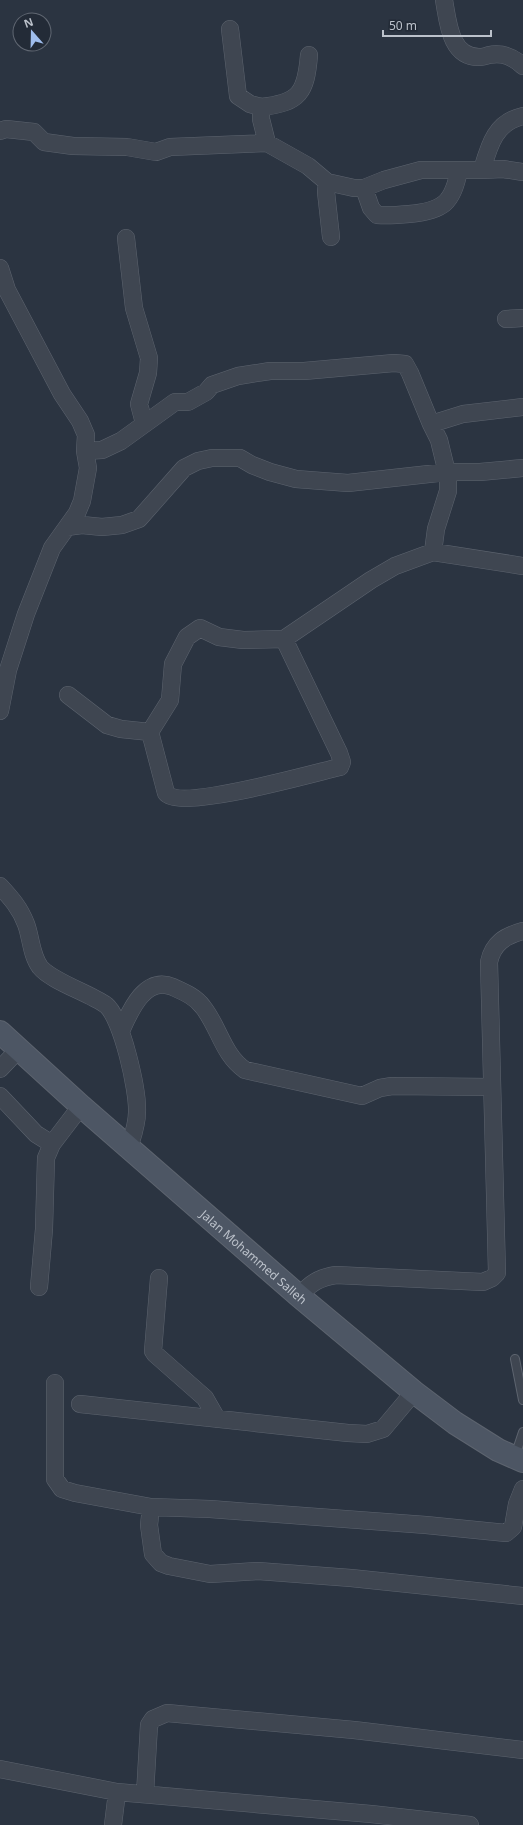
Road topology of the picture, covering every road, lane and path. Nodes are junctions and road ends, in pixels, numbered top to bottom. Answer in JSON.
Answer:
{"nodes":[{"id":1,"x":444,"y":0,"type":"edge"},
{"id":2,"x":230,"y":29,"type":"dead end"},
{"id":3,"x":309,"y":55,"type":"dead end"},
{"id":4,"x":523,"y":66,"type":"edge"},
{"id":5,"x":262,"y":106,"type":"junction"},
{"id":6,"x":523,"y":116,"type":"edge"},
{"id":7,"x":0,"y":131,"type":"edge"},
{"id":8,"x":268,"y":143,"type":"junction"},
{"id":9,"x":459,"y":170,"type":"junction"},
{"id":10,"x":482,"y":170,"type":"junction"},
{"id":11,"x":523,"y":172,"type":"edge"},
{"id":12,"x":327,"y":182,"type":"junction"},
{"id":13,"x":364,"y":188,"type":"junction"},
{"id":14,"x":331,"y":237,"type":"dead end"},
{"id":15,"x":126,"y":238,"type":"dead end"},
{"id":16,"x":0,"y":268,"type":"edge"},
{"id":17,"x":523,"y":318,"type":"edge"},
{"id":18,"x":506,"y":319,"type":"dead end"},
{"id":19,"x":523,"y":407,"type":"edge"},
{"id":20,"x":144,"y":423,"type":"junction"},
{"id":21,"x":431,"y":424,"type":"junction"},
{"id":22,"x":84,"y":451,"type":"junction"},
{"id":23,"x":523,"y":468,"type":"edge"},
{"id":24,"x":447,"y":472,"type":"junction"},
{"id":25,"x":67,"y":527,"type":"junction"},
{"id":26,"x":433,"y":552,"type":"junction"},
{"id":27,"x":523,"y":566,"type":"edge"},
{"id":28,"x":284,"y":639,"type":"junction"},
{"id":29,"x":68,"y":695,"type":"dead end"},
{"id":30,"x":0,"y":711,"type":"edge"},
{"id":31,"x":150,"y":732,"type":"junction"},
{"id":32,"x":0,"y":886,"type":"edge"},
{"id":33,"x":523,"y":931,"type":"edge"},
{"id":34,"x":121,"y":1031,"type":"junction"},
{"id":35,"x":0,"y":1032,"type":"edge"},
{"id":36,"x":19,"y":1048,"type":"junction"},
{"id":37,"x":0,"y":1069,"type":"edge"},
{"id":38,"x":492,"y":1087,"type":"junction"},
{"id":39,"x":0,"y":1096,"type":"edge"},
{"id":40,"x":81,"y":1106,"type":"junction"},
{"id":41,"x":52,"y":1144,"type":"junction"},
{"id":42,"x":129,"y":1148,"type":"junction"},
{"id":43,"x":159,"y":1278,"type":"dead end"},
{"id":44,"x":39,"y":1287,"type":"dead end"},
{"id":45,"x":299,"y":1296,"type":"junction"},
{"id":46,"x":515,"y":1359,"type":"dead end"},
{"id":47,"x":55,"y":1383,"type":"dead end"},
{"id":48,"x":414,"y":1392,"type":"junction"},
{"id":49,"x":523,"y":1400,"type":"edge"},
{"id":50,"x":80,"y":1404,"type":"dead end"},
{"id":51,"x":217,"y":1419,"type":"junction"},
{"id":52,"x":523,"y":1432,"type":"edge"},
{"id":53,"x":519,"y":1459,"type":"edge"},
{"id":54,"x":523,"y":1489,"type":"edge"},
{"id":55,"x":151,"y":1507,"type":"junction"},
{"id":56,"x":523,"y":1596,"type":"edge"},
{"id":57,"x":523,"y":1750,"type":"edge"},
{"id":58,"x":0,"y":1768,"type":"edge"},
{"id":59,"x":117,"y":1792,"type":"junction"},
{"id":60,"x":145,"y":1794,"type":"junction"},
{"id":61,"x":371,"y":1820,"type":"edge"},
{"id":62,"x":113,"y":1825,"type":"edge"},
{"id":63,"x":470,"y":1825,"type":"edge"}],
"edges":[{"from":1,"to":4,"type":"street"},
{"from":2,"to":5,"type":"street"},
{"from":3,"to":5,"type":"street"},
{"from":5,"to":8,"type":"street"},
{"from":6,"to":10,"type":"street"},
{"from":7,"to":8,"type":"street"},
{"from":8,"to":12,"type":"street"},
{"from":9,"to":10,"type":"street"},
{"from":9,"to":13,"type":"street"},
{"from":9,"to":13,"type":"street"},
{"from":10,"to":11,"type":"street"},
{"from":12,"to":13,"type":"street"},
{"from":12,"to":14,"type":"street"},
{"from":15,"to":20,"type":"street"},
{"from":16,"to":22,"type":"street"},
{"from":17,"to":18,"type":"street"},
{"from":19,"to":21,"type":"street"},
{"from":20,"to":21,"type":"street"},
{"from":20,"to":22,"type":"street"},
{"from":21,"to":24,"type":"street"},
{"from":22,"to":25,"type":"street"},
{"from":23,"to":24,"type":"street"},
{"from":24,"to":25,"type":"street"},
{"from":24,"to":26,"type":"street"},
{"from":25,"to":30,"type":"street"},
{"from":26,"to":27,"type":"street"},
{"from":26,"to":28,"type":"street"},
{"from":28,"to":31,"type":"street"},
{"from":28,"to":31,"type":"street"},
{"from":29,"to":31,"type":"street"},
{"from":32,"to":34,"type":"street"},
{"from":33,"to":38,"type":"street"},
{"from":34,"to":38,"type":"street"},
{"from":34,"to":42,"type":"street"},
{"from":35,"to":36,"type":"main road","name":"Jalan Mohammed Salleh"},
{"from":36,"to":37,"type":"street"},
{"from":36,"to":40,"type":"main road","name":"Jalan Mohammed Salleh"},
{"from":38,"to":45,"type":"street"},
{"from":39,"to":41,"type":"street"},
{"from":40,"to":41,"type":"street"},
{"from":40,"to":42,"type":"main road","name":"Jalan Mohammed Salleh"},
{"from":41,"to":44,"type":"street"},
{"from":42,"to":45,"type":"main road","name":"Jalan Mohammed Salleh"},
{"from":43,"to":51,"type":"street"},
{"from":45,"to":48,"type":"main road","name":"Jalan Mohammed Salleh"},
{"from":46,"to":49,"type":"lane"},
{"from":47,"to":55,"type":"street"},
{"from":48,"to":51,"type":"street"},
{"from":48,"to":53,"type":"main road","name":"Jalan Mohammed Salleh"},
{"from":50,"to":51,"type":"street"},
{"from":52,"to":53,"type":"lane"},
{"from":54,"to":55,"type":"street"},
{"from":55,"to":56,"type":"street"},
{"from":57,"to":60,"type":"street"},
{"from":58,"to":59,"type":"street"},
{"from":59,"to":60,"type":"street"},
{"from":59,"to":62,"type":"street"},
{"from":60,"to":61,"type":"street"},
{"from":61,"to":63,"type":"street"}]}
